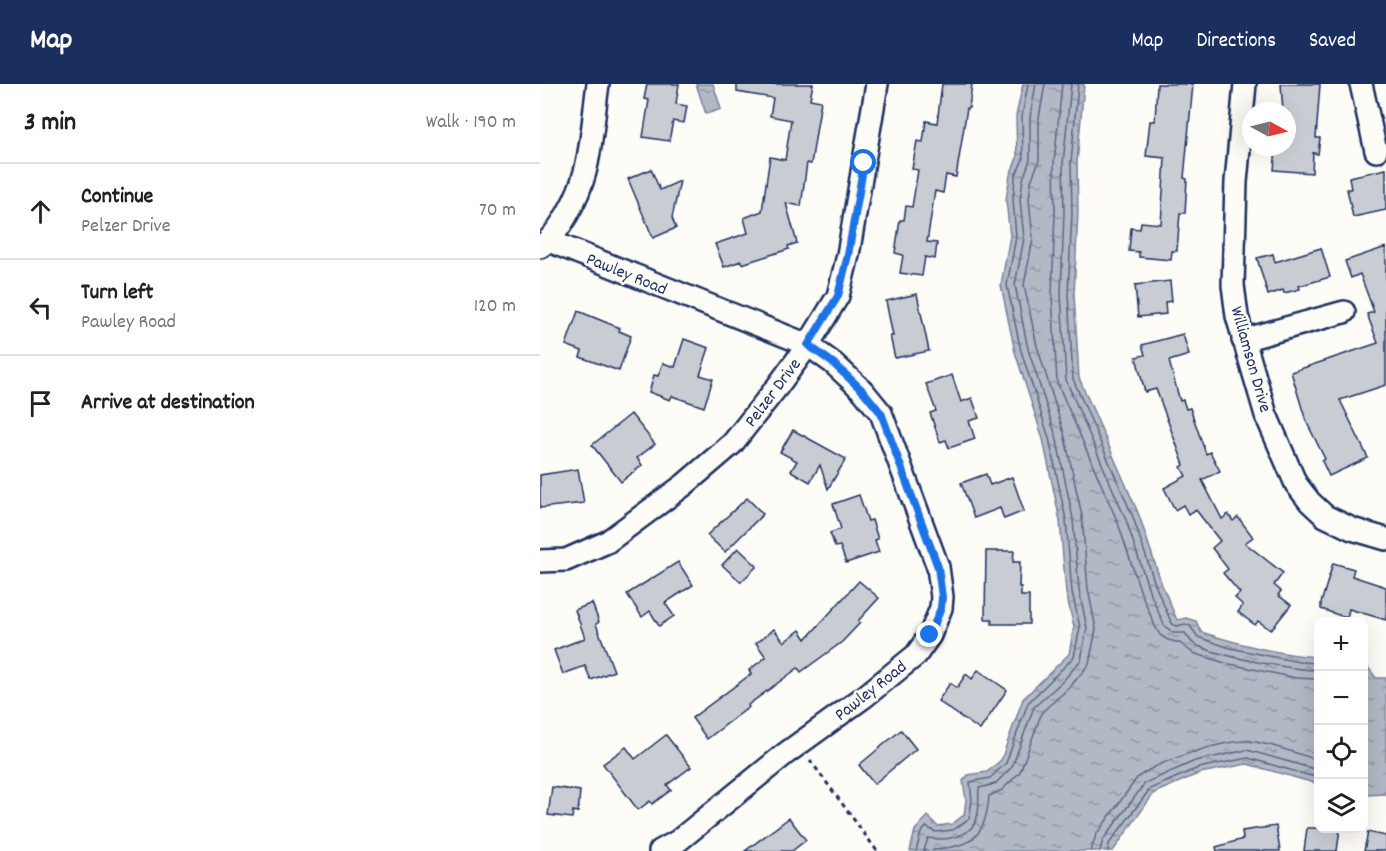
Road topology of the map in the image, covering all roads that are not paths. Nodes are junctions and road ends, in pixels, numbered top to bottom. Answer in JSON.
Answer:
{"nodes":[{"id":1,"x":598,"y":84,"type":"edge"},
{"id":2,"x":877,"y":84,"type":"edge"},
{"id":3,"x":1245,"y":84,"type":"edge"},
{"id":4,"x":1361,"y":84,"type":"edge"},
{"id":5,"x":1376,"y":151,"type":"dead end"},
{"id":6,"x":544,"y":244,"type":"edge"},
{"id":7,"x":1344,"y":312,"type":"dead end"},
{"id":8,"x":1243,"y":340,"type":"junction"},
{"id":9,"x":808,"y":345,"type":"junction"},
{"id":10,"x":1386,"y":540,"type":"edge"},
{"id":11,"x":540,"y":561,"type":"edge"},
{"id":12,"x":660,"y":851,"type":"edge"}],
"edges":[{"from":1,"to":6,"type":"street"},
{"from":2,"to":9,"type":"street","name":"Pelzer Drive"},
{"from":3,"to":8,"type":"street","name":"Williamson Drive"},
{"from":4,"to":5,"type":"street"},
{"from":6,"to":9,"type":"street","name":"Pawley Road"},
{"from":7,"to":8,"type":"street"},
{"from":8,"to":10,"type":"street","name":"Williamson Drive"},
{"from":9,"to":11,"type":"street","name":"Pelzer Drive"},
{"from":9,"to":12,"type":"street","name":"Pawley Road"}]}
